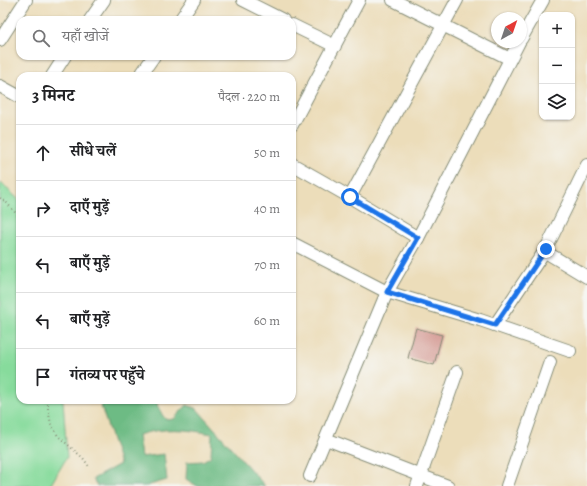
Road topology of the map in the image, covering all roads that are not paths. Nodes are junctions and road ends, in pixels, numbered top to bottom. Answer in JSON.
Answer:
{"nodes":[{"id":1,"x":26,"y":0,"type":"edge"},
{"id":2,"x":104,"y":0,"type":"edge"},
{"id":3,"x":194,"y":0,"type":"edge"},
{"id":4,"x":243,"y":0,"type":"edge"},
{"id":5,"x":359,"y":0,"type":"edge"},
{"id":6,"x":393,"y":0,"type":"edge"},
{"id":7,"x":457,"y":0,"type":"edge"},
{"id":8,"x":543,"y":0,"type":"edge"},
{"id":9,"x":93,"y":16,"type":"edge"},
{"id":10,"x":183,"y":16,"type":"edge"},
{"id":11,"x":275,"y":16,"type":"edge"},
{"id":12,"x":296,"y":26,"type":"edge"},
{"id":13,"x":444,"y":26,"type":"junction"},
{"id":14,"x":527,"y":28,"type":"edge"},
{"id":15,"x":0,"y":40,"type":"edge"},
{"id":16,"x":335,"y":46,"type":"junction"},
{"id":17,"x":516,"y":48,"type":"edge"},
{"id":18,"x":510,"y":59,"type":"junction"},
{"id":19,"x":63,"y":60,"type":"edge"},
{"id":20,"x":151,"y":60,"type":"edge"},
{"id":21,"x":55,"y":72,"type":"edge"},
{"id":22,"x":143,"y":72,"type":"edge"},
{"id":23,"x":0,"y":86,"type":"edge"},
{"id":24,"x":16,"y":95,"type":"edge"},
{"id":25,"x":296,"y":118,"type":"edge"},
{"id":26,"x":587,"y":165,"type":"edge"},
{"id":27,"x":296,"y":166,"type":"edge"},
{"id":28,"x":350,"y":197,"type":"junction"},
{"id":29,"x":418,"y":238,"type":"junction"},
{"id":30,"x":296,"y":245,"type":"edge"},
{"id":31,"x":544,"y":251,"type":"junction"},
{"id":32,"x":587,"y":277,"type":"edge"},
{"id":33,"x":387,"y":292,"type":"junction"},
{"id":34,"x":495,"y":325,"type":"junction"},
{"id":35,"x":570,"y":351,"type":"dead end"},
{"id":36,"x":550,"y":362,"type":"dead end"},
{"id":37,"x":457,"y":372,"type":"dead end"},
{"id":38,"x":326,"y":439,"type":"junction"},
{"id":39,"x":310,"y":476,"type":"dead end"},
{"id":40,"x":419,"y":481,"type":"edge"},
{"id":41,"x":448,"y":486,"type":"edge"},
{"id":42,"x":507,"y":486,"type":"edge"}],
"edges":[{"from":1,"to":15,"type":"street"},
{"from":2,"to":9,"type":"street"},
{"from":3,"to":10,"type":"street"},
{"from":4,"to":11,"type":"street"},
{"from":5,"to":16,"type":"street"},
{"from":6,"to":13,"type":"street"},
{"from":7,"to":13,"type":"street"},
{"from":8,"to":14,"type":"street"},
{"from":12,"to":16,"type":"street"},
{"from":13,"to":18,"type":"street"},
{"from":13,"to":28,"type":"street"},
{"from":16,"to":25,"type":"street"},
{"from":17,"to":18,"type":"street"},
{"from":18,"to":29,"type":"street"},
{"from":19,"to":21,"type":"street"},
{"from":20,"to":22,"type":"street"},
{"from":23,"to":24,"type":"street"},
{"from":26,"to":31,"type":"street"},
{"from":27,"to":28,"type":"street"},
{"from":28,"to":29,"type":"street"},
{"from":29,"to":33,"type":"street"},
{"from":30,"to":33,"type":"street"},
{"from":31,"to":32,"type":"street"},
{"from":31,"to":34,"type":"street"},
{"from":33,"to":34,"type":"street"},
{"from":33,"to":38,"type":"street"},
{"from":34,"to":35,"type":"street"},
{"from":36,"to":42,"type":"street"},
{"from":37,"to":40,"type":"street"},
{"from":38,"to":39,"type":"street"},
{"from":38,"to":40,"type":"street"},
{"from":40,"to":41,"type":"street"}]}
